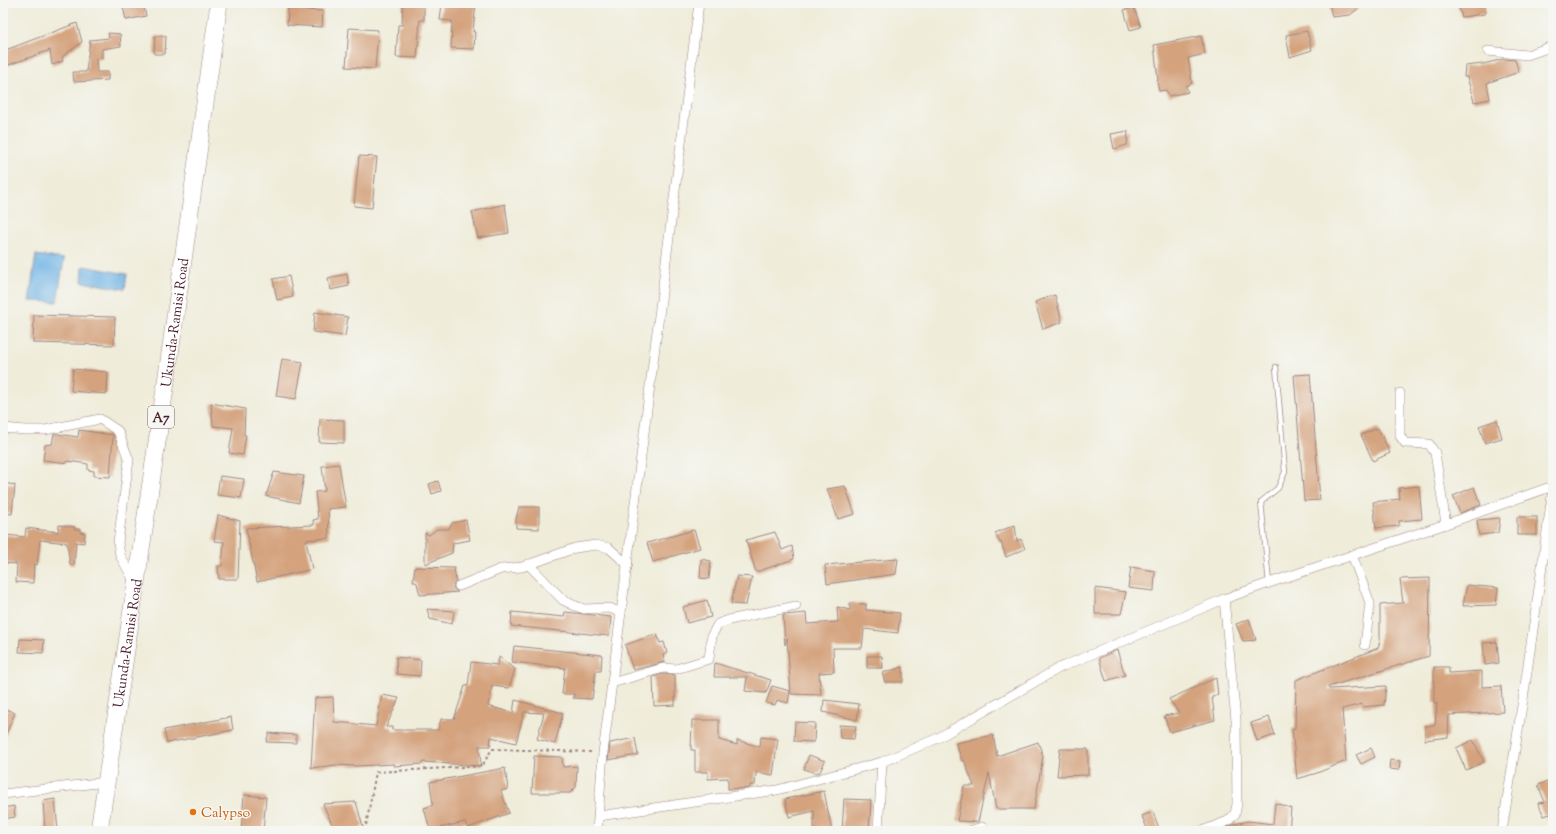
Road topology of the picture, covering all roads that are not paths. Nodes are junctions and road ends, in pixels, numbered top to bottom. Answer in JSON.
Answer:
{"nodes":[{"id":1,"x":219,"y":3,"type":"edge"},
{"id":2,"x":699,"y":3,"type":"edge"},
{"id":3,"x":1553,"y":46,"type":"edge"},
{"id":4,"x":1488,"y":51,"type":"dead end"},
{"id":5,"x":1276,"y":367,"type":"dead end"},
{"id":6,"x":1400,"y":393,"type":"dead end"},
{"id":7,"x":3,"y":428,"type":"edge"},
{"id":8,"x":1553,"y":487,"type":"edge"},
{"id":9,"x":1446,"y":524,"type":"junction"},
{"id":10,"x":1352,"y":555,"type":"junction"},
{"id":11,"x":528,"y":564,"type":"junction"},
{"id":12,"x":628,"y":565,"type":"junction"},
{"id":13,"x":1269,"y":583,"type":"junction"},
{"id":14,"x":136,"y":584,"type":"junction"},
{"id":15,"x":459,"y":586,"type":"dead end"},
{"id":16,"x":1224,"y":599,"type":"junction"},
{"id":17,"x":796,"y":606,"type":"dead end"},
{"id":18,"x":621,"y":613,"type":"junction"},
{"id":19,"x":1365,"y":646,"type":"dead end"},
{"id":20,"x":612,"y":683,"type":"junction"},
{"id":21,"x":882,"y":762,"type":"junction"},
{"id":22,"x":106,"y":782,"type":"junction"},
{"id":23,"x":3,"y":794,"type":"edge"},
{"id":24,"x":599,"y":816,"type":"junction"},
{"id":25,"x":982,"y":827,"type":"dead end"},
{"id":26,"x":99,"y":831,"type":"edge"},
{"id":27,"x":597,"y":831,"type":"edge"},
{"id":28,"x":878,"y":831,"type":"edge"},
{"id":29,"x":970,"y":831,"type":"edge"},
{"id":30,"x":1202,"y":831,"type":"edge"},
{"id":31,"x":1502,"y":831,"type":"edge"}],
"edges":[{"from":1,"to":14,"type":"highway","name":"Ukunda-Ramisi Road","number":"A7"},
{"from":2,"to":12,"type":"street"},
{"from":3,"to":4,"type":"street"},
{"from":5,"to":13,"type":"lane"},
{"from":6,"to":9,"type":"street"},
{"from":7,"to":14,"type":"street"},
{"from":8,"to":9,"type":"street"},
{"from":8,"to":31,"type":"street"},
{"from":9,"to":10,"type":"street"},
{"from":10,"to":13,"type":"street"},
{"from":10,"to":19,"type":"street"},
{"from":11,"to":12,"type":"street"},
{"from":11,"to":15,"type":"street"},
{"from":11,"to":18,"type":"street"},
{"from":12,"to":18,"type":"street"},
{"from":13,"to":16,"type":"street"},
{"from":14,"to":22,"type":"highway","name":"Ukunda-Ramisi Road","number":"A7"},
{"from":16,"to":21,"type":"street"},
{"from":16,"to":30,"type":"street"},
{"from":17,"to":20,"type":"street"},
{"from":18,"to":20,"type":"street"},
{"from":20,"to":24,"type":"street"},
{"from":21,"to":24,"type":"street"},
{"from":21,"to":28,"type":"street"},
{"from":22,"to":23,"type":"street"},
{"from":22,"to":26,"type":"highway","name":"Ukunda-Ramisi Road","number":"A7"},
{"from":24,"to":27,"type":"street"},
{"from":25,"to":29,"type":"street"}]}
